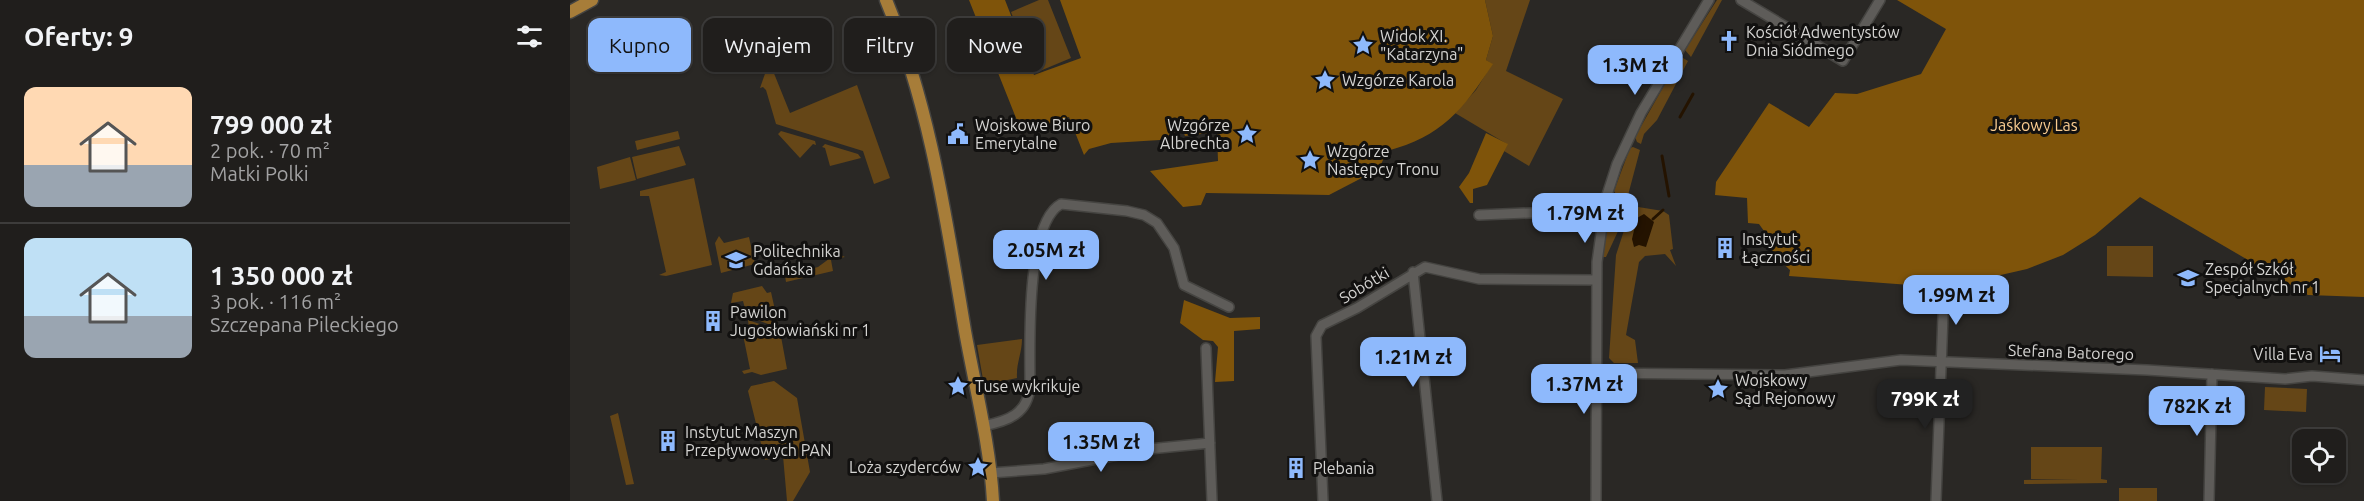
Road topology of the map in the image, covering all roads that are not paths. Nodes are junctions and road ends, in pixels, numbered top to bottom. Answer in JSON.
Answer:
{"nodes":[{"id":1,"x":592,"y":0,"type":"edge"},
{"id":2,"x":886,"y":0,"type":"edge"},
{"id":3,"x":1709,"y":0,"type":"edge"},
{"id":4,"x":1741,"y":0,"type":"edge"},
{"id":5,"x":1880,"y":0,"type":"edge"},
{"id":6,"x":570,"y":12,"type":"edge"},
{"id":7,"x":1604,"y":210,"type":"junction"},
{"id":8,"x":1479,"y":215,"type":"dead end"},
{"id":9,"x":1413,"y":272,"type":"junction"},
{"id":10,"x":1597,"y":280,"type":"junction"},
{"id":11,"x":1944,"y":289,"type":"dead end"},
{"id":12,"x":1229,"y":307,"type":"dead end"},
{"id":13,"x":1206,"y":348,"type":"dead end"},
{"id":14,"x":1942,"y":361,"type":"junction"},
{"id":15,"x":1597,"y":373,"type":"junction"},
{"id":16,"x":2212,"y":374,"type":"junction"},
{"id":17,"x":2364,"y":380,"type":"edge"},
{"id":18,"x":983,"y":426,"type":"junction"},
{"id":19,"x":1210,"y":443,"type":"junction"},
{"id":20,"x":990,"y":473,"type":"junction"},
{"id":21,"x":993,"y":501,"type":"edge"},
{"id":22,"x":1212,"y":501,"type":"edge"},
{"id":23,"x":1323,"y":501,"type":"edge"},
{"id":24,"x":1437,"y":501,"type":"edge"},
{"id":25,"x":1596,"y":501,"type":"edge"},
{"id":26,"x":1936,"y":501,"type":"edge"},
{"id":27,"x":2209,"y":501,"type":"edge"}],
"edges":[{"from":1,"to":6,"type":"main road"},
{"from":2,"to":18,"type":"main road"},
{"from":3,"to":7,"type":"street"},
{"from":4,"to":5,"type":"street"},
{"from":7,"to":8,"type":"street"},
{"from":7,"to":10,"type":"street"},
{"from":9,"to":10,"type":"street","name":"Sobótki"},
{"from":9,"to":23,"type":"street","name":"Sobótki"},
{"from":9,"to":24,"type":"street"},
{"from":10,"to":15,"type":"street"},
{"from":11,"to":14,"type":"street"},
{"from":12,"to":18,"type":"street"},
{"from":13,"to":19,"type":"street"},
{"from":14,"to":15,"type":"street","name":"Stefana Batorego"},
{"from":14,"to":16,"type":"street","name":"Stefana Batorego"},
{"from":14,"to":26,"type":"street"},
{"from":15,"to":25,"type":"street"},
{"from":16,"to":17,"type":"street","name":"Stefana Batorego"},
{"from":16,"to":27,"type":"street"},
{"from":18,"to":20,"type":"main road"},
{"from":19,"to":20,"type":"street"},
{"from":19,"to":22,"type":"street"},
{"from":20,"to":21,"type":"main road"}]}
